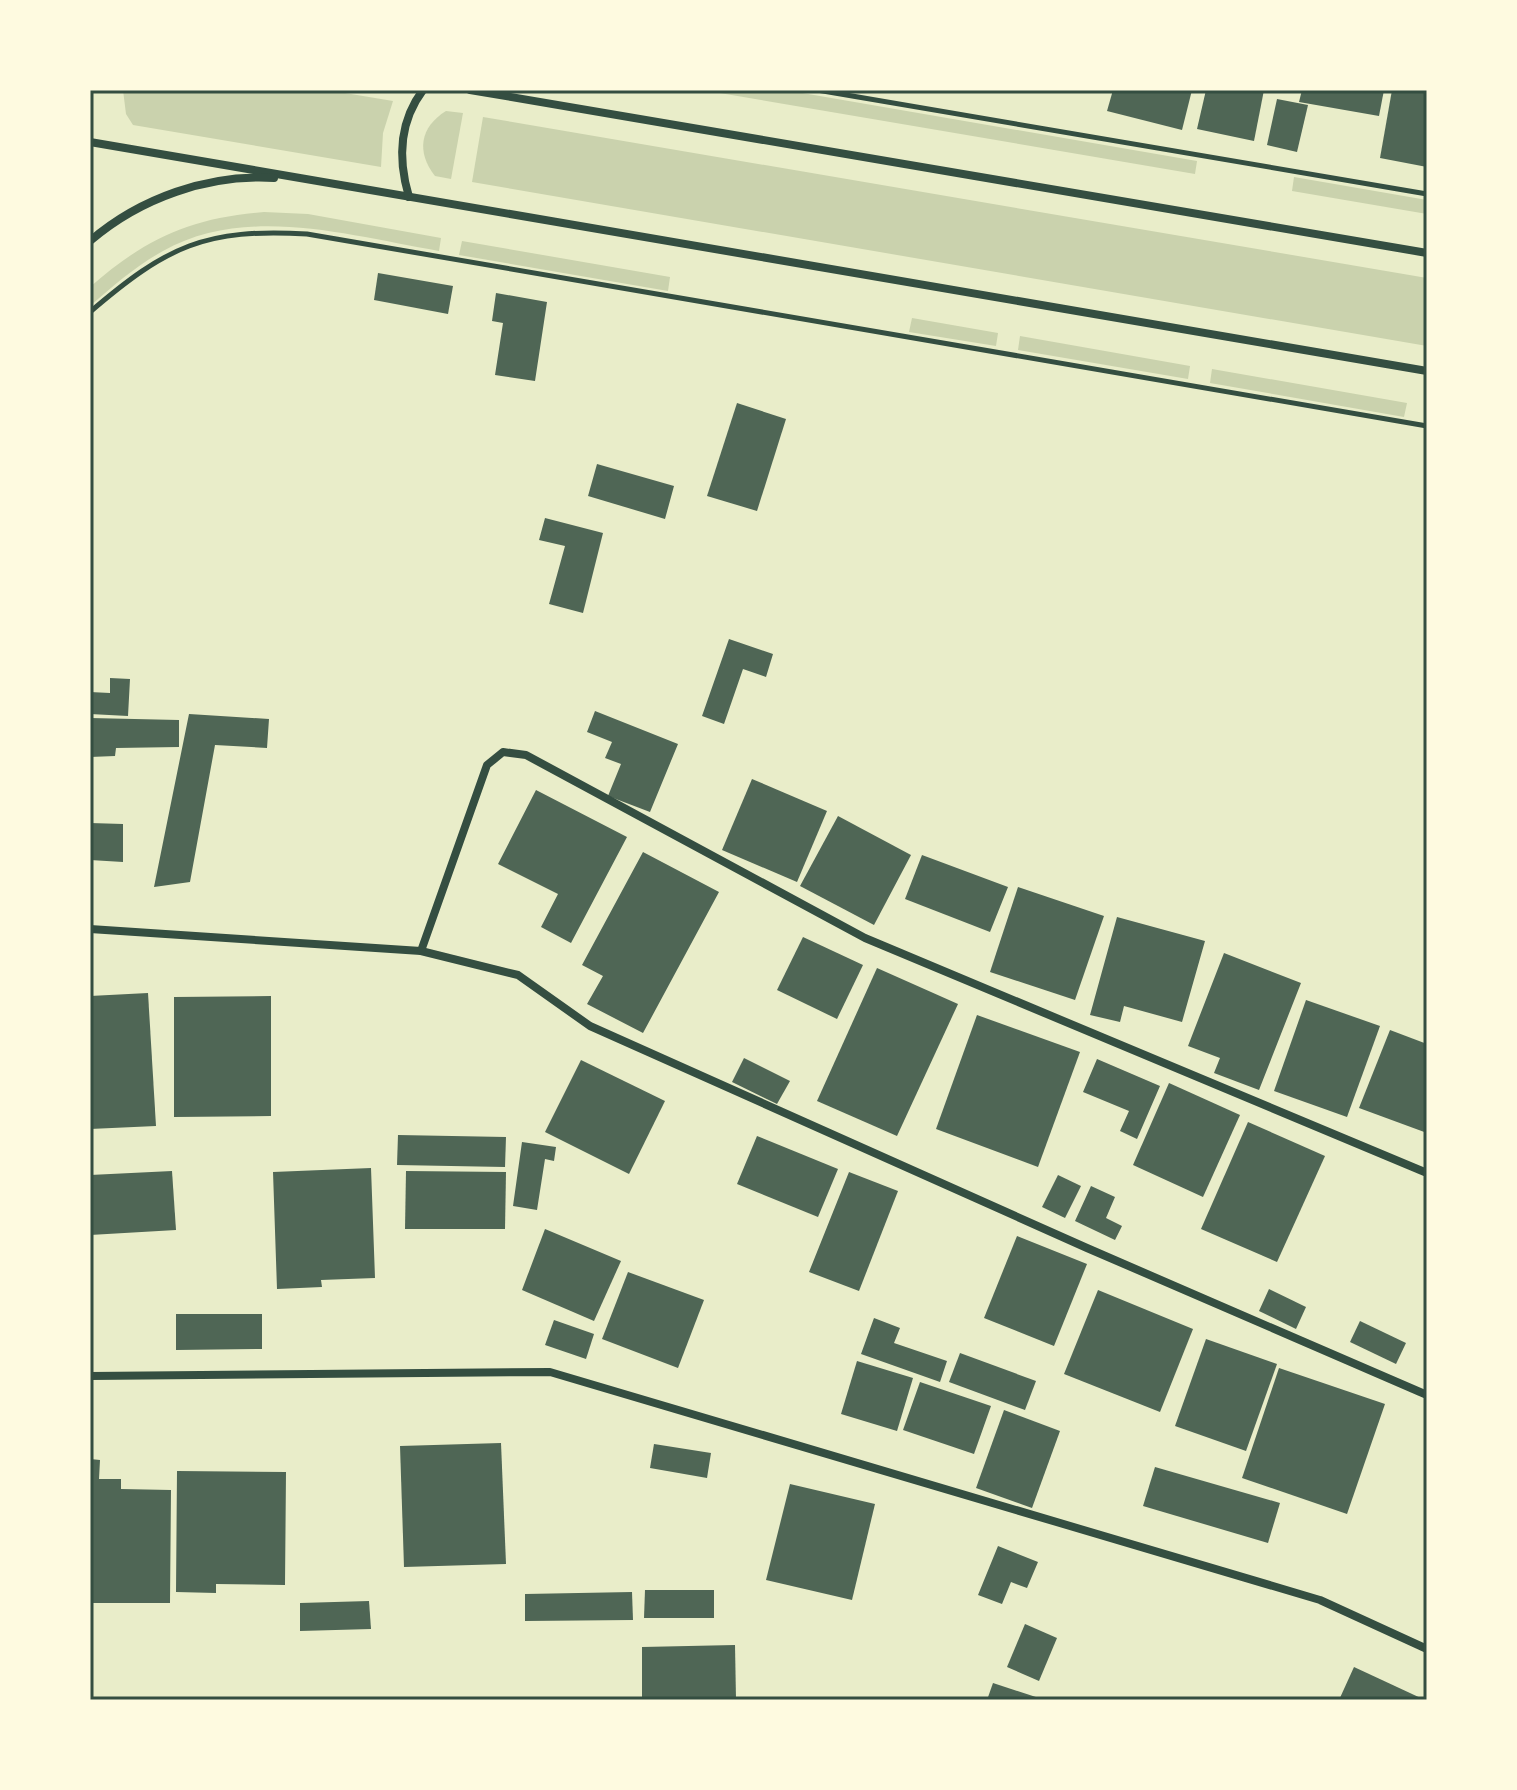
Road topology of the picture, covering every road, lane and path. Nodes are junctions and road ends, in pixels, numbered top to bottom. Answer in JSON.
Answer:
{"nodes":[{"id":1,"x":423,"y":90,"type":"edge"},
{"id":2,"x":470,"y":90,"type":"edge"},
{"id":3,"x":817,"y":90,"type":"edge"},
{"id":4,"x":90,"y":142,"type":"edge"},
{"id":5,"x":310,"y":179,"type":"junction"},
{"id":6,"x":1427,"y":194,"type":"edge"},
{"id":7,"x":409,"y":197,"type":"junction"},
{"id":8,"x":90,"y":241,"type":"edge"},
{"id":9,"x":1427,"y":253,"type":"edge"},
{"id":10,"x":90,"y":312,"type":"edge"},
{"id":11,"x":1427,"y":371,"type":"edge"},
{"id":12,"x":1427,"y":426,"type":"edge"},
{"id":13,"x":90,"y":929,"type":"edge"},
{"id":14,"x":421,"y":951,"type":"junction"},
{"id":15,"x":1427,"y":1173,"type":"edge"},
{"id":16,"x":90,"y":1376,"type":"edge"},
{"id":17,"x":1427,"y":1395,"type":"edge"},
{"id":18,"x":1427,"y":1649,"type":"edge"}],
"edges":[{"from":1,"to":7,"type":"street"},
{"from":2,"to":9,"type":"street"},
{"from":3,"to":6,"type":"path"},
{"from":4,"to":5,"type":"street"},
{"from":5,"to":7,"type":"street"},
{"from":5,"to":8,"type":"street"},
{"from":7,"to":11,"type":"street"},
{"from":10,"to":12,"type":"path"},
{"from":13,"to":14,"type":"street"},
{"from":14,"to":15,"type":"street"},
{"from":14,"to":17,"type":"street"},
{"from":16,"to":18,"type":"street"}]}
